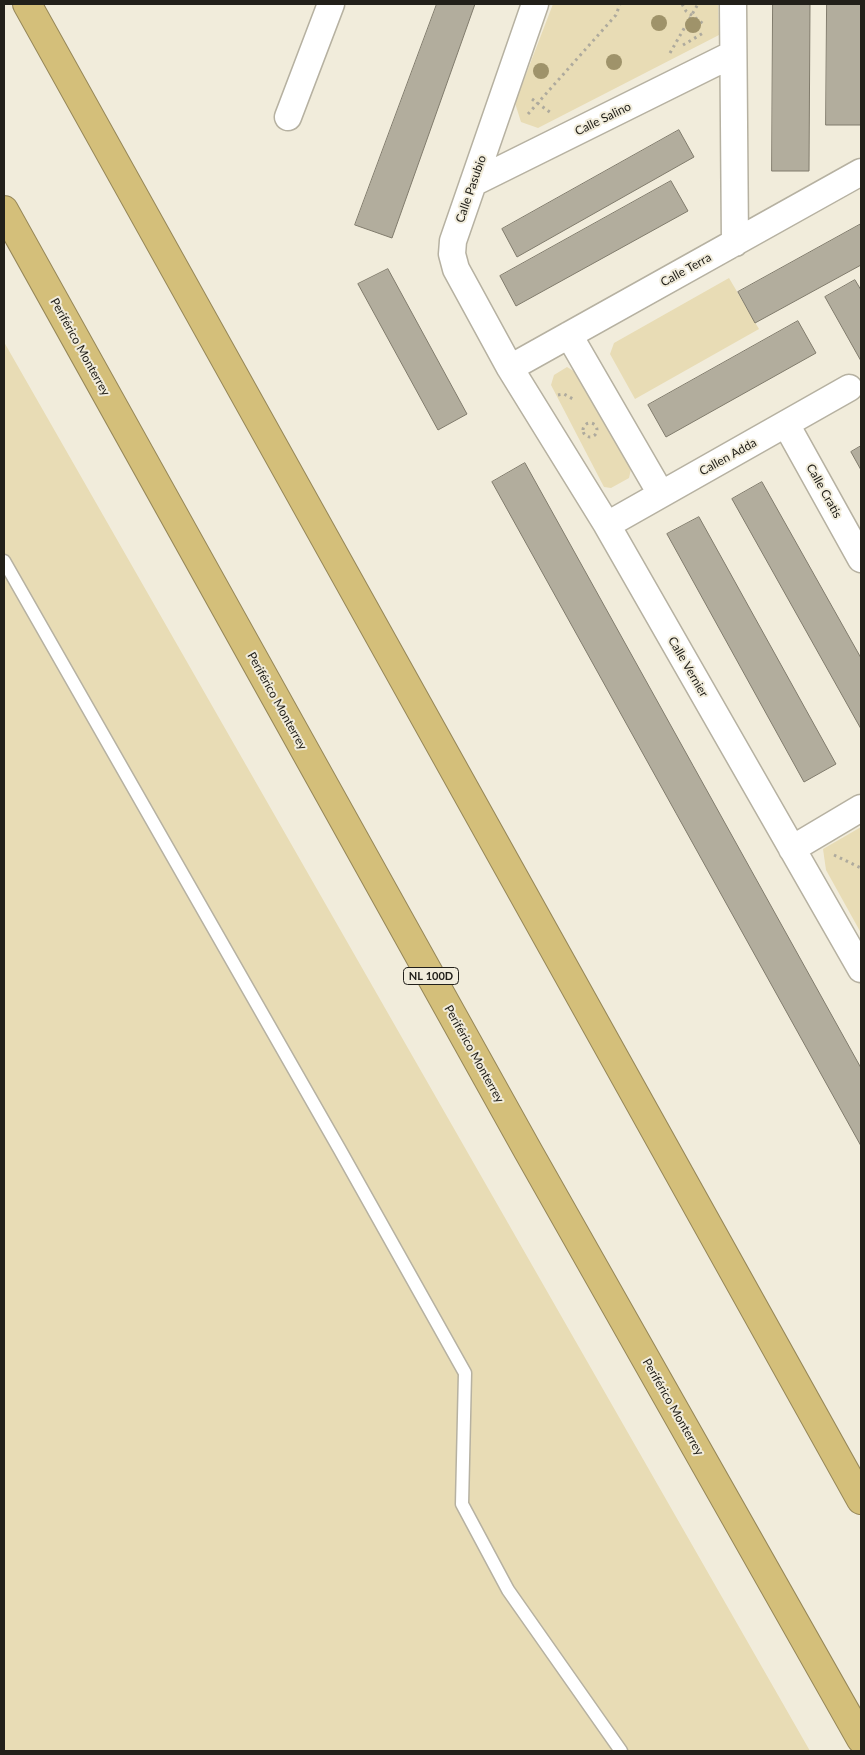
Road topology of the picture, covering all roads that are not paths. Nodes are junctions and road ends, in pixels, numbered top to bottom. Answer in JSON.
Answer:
{"nodes":[{"id":1,"x":27,"y":4,"type":"edge"},
{"id":2,"x":535,"y":4,"type":"edge"},
{"id":3,"x":733,"y":4,"type":"edge"},
{"id":4,"x":322,"y":11,"type":"edge"},
{"id":5,"x":733,"y":54,"type":"junction"},
{"id":6,"x":288,"y":117,"type":"dead end"},
{"id":7,"x":861,"y":172,"type":"edge"},
{"id":8,"x":473,"y":183,"type":"junction"},
{"id":9,"x":4,"y":210,"type":"edge"},
{"id":10,"x":734,"y":243,"type":"junction"},
{"id":11,"x":569,"y":335,"type":"junction"},
{"id":12,"x":510,"y":368,"type":"junction"},
{"id":13,"x":849,"y":388,"type":"dead end"},
{"id":14,"x":786,"y":424,"type":"junction"},
{"id":15,"x":661,"y":494,"type":"junction"},
{"id":16,"x":607,"y":525,"type":"junction"},
{"id":17,"x":861,"y":559,"type":"edge"},
{"id":18,"x":4,"y":561,"type":"edge"},
{"id":19,"x":861,"y":808,"type":"edge"},
{"id":20,"x":792,"y":849,"type":"junction"},
{"id":21,"x":861,"y":969,"type":"edge"},
{"id":22,"x":861,"y":1500,"type":"edge"},
{"id":23,"x":861,"y":1739,"type":"edge"},
{"id":24,"x":620,"y":1751,"type":"edge"}],
"edges":[{"from":1,"to":22,"type":"highway"},
{"from":2,"to":8,"type":"street","name":"Calle Pasubio"},
{"from":3,"to":5,"type":"street"},
{"from":4,"to":6,"type":"street"},
{"from":5,"to":8,"type":"street","name":"Calle Salino"},
{"from":5,"to":10,"type":"street"},
{"from":7,"to":10,"type":"street","name":"Calle Terra"},
{"from":8,"to":12,"type":"street","name":"Calle Pasubio"},
{"from":9,"to":23,"type":"highway","name":"Periférico Monterrey","number":"NL 100D"},
{"from":10,"to":11,"type":"street","name":"Calle Terra"},
{"from":11,"to":12,"type":"street","name":"Calle Terra"},
{"from":11,"to":15,"type":"street"},
{"from":12,"to":16,"type":"street","name":"Calle Vernier"},
{"from":13,"to":14,"type":"street","name":"Callen Adda"},
{"from":14,"to":15,"type":"street","name":"Callen Adda"},
{"from":14,"to":17,"type":"street","name":"Calle Cratis"},
{"from":15,"to":16,"type":"street","name":"Callen Adda"},
{"from":16,"to":20,"type":"street","name":"Calle Vernier"},
{"from":18,"to":24,"type":"lane"},
{"from":19,"to":20,"type":"street"},
{"from":20,"to":21,"type":"street","name":"Calle Vernier"}]}
